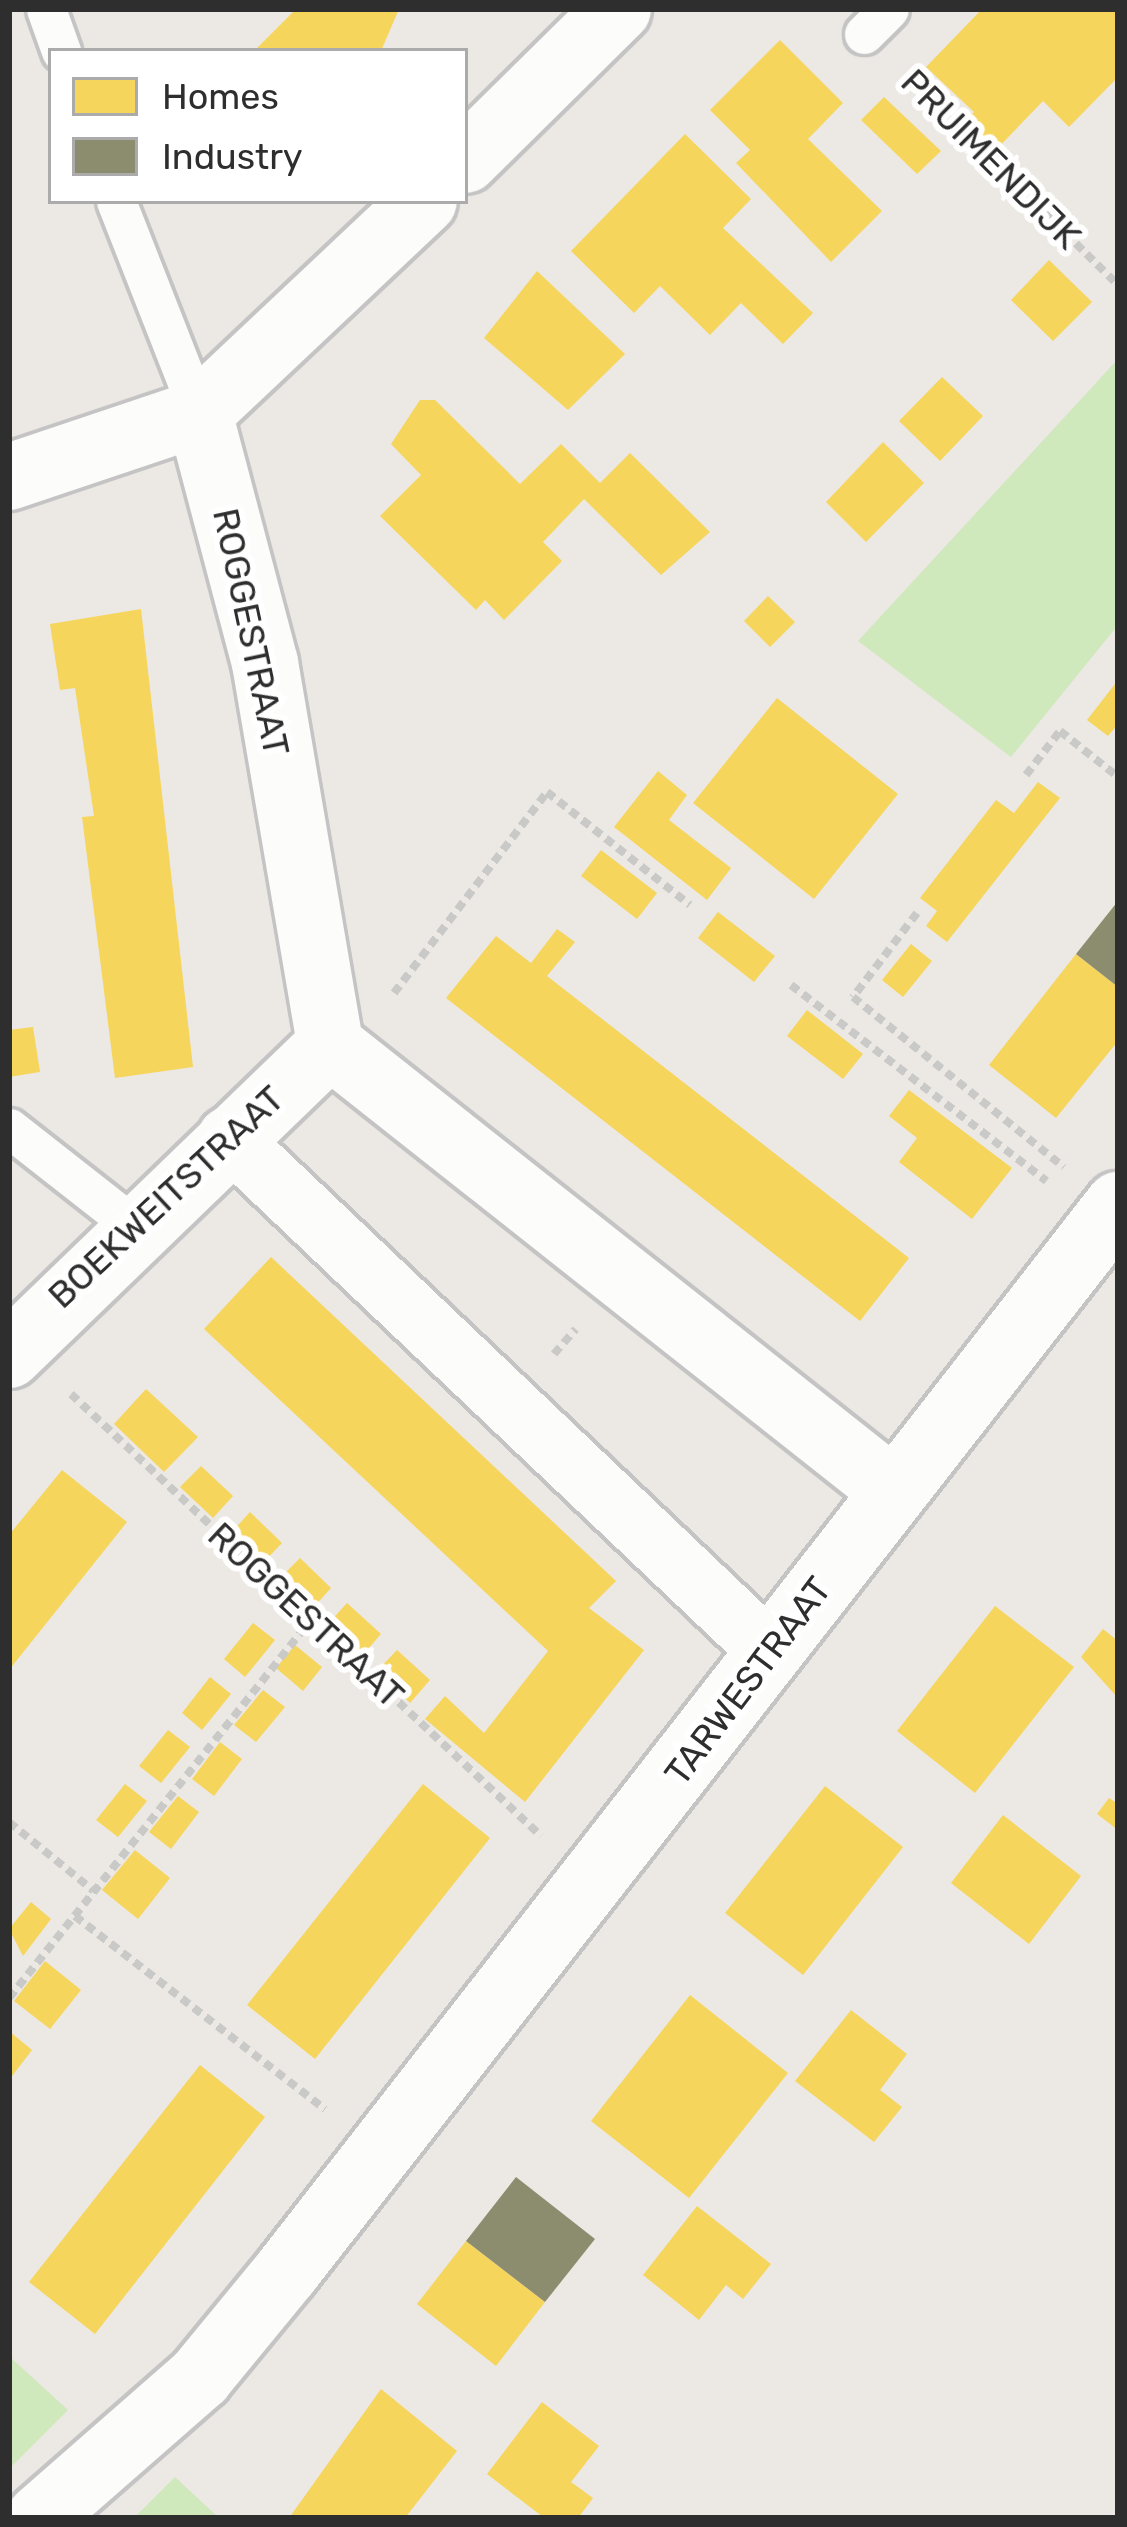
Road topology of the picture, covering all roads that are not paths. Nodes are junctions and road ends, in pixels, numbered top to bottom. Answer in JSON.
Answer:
{"nodes":[{"id":1,"x":46,"y":9,"type":"edge"},
{"id":2,"x":618,"y":9,"type":"edge"},
{"id":3,"x":61,"y":48,"type":"edge"},
{"id":4,"x":468,"y":157,"type":"edge"},
{"id":5,"x":117,"y":204,"type":"edge"},
{"id":6,"x":421,"y":204,"type":"edge"},
{"id":7,"x":199,"y":412,"type":"junction"},
{"id":8,"x":9,"y":477,"type":"edge"},
{"id":9,"x":336,"y":1053,"type":"junction"},
{"id":10,"x":9,"y":1128,"type":"edge"},
{"id":11,"x":229,"y":1137,"type":"junction"},
{"id":12,"x":1112,"y":1213,"type":"edge"},
{"id":13,"x":134,"y":1226,"type":"junction"},
{"id":14,"x":13,"y":1350,"type":"edge"},
{"id":15,"x":894,"y":1491,"type":"junction"},
{"id":16,"x":770,"y":1652,"type":"junction"},
{"id":17,"x":39,"y":2518,"type":"edge"}],
"edges":[{"from":1,"to":3,"type":"lane"},
{"from":2,"to":4,"type":"street"},
{"from":5,"to":7,"type":"lane"},
{"from":6,"to":7,"type":"street"},
{"from":7,"to":8,"type":"street"},
{"from":7,"to":9,"type":"street","name":"ROGGESTRAAT"},
{"from":9,"to":11,"type":"street","name":"BOEKWEITSTRAAT"},
{"from":9,"to":15,"type":"street"},
{"from":10,"to":13,"type":"lane"},
{"from":11,"to":13,"type":"street","name":"BOEKWEITSTRAAT"},
{"from":11,"to":16,"type":"street"},
{"from":12,"to":15,"type":"street","name":"TARWESTRAAT"},
{"from":13,"to":14,"type":"street","name":"BOEKWEITSTRAAT"},
{"from":15,"to":16,"type":"street","name":"TARWESTRAAT"},
{"from":16,"to":17,"type":"street","name":"TARWESTRAAT"}]}
